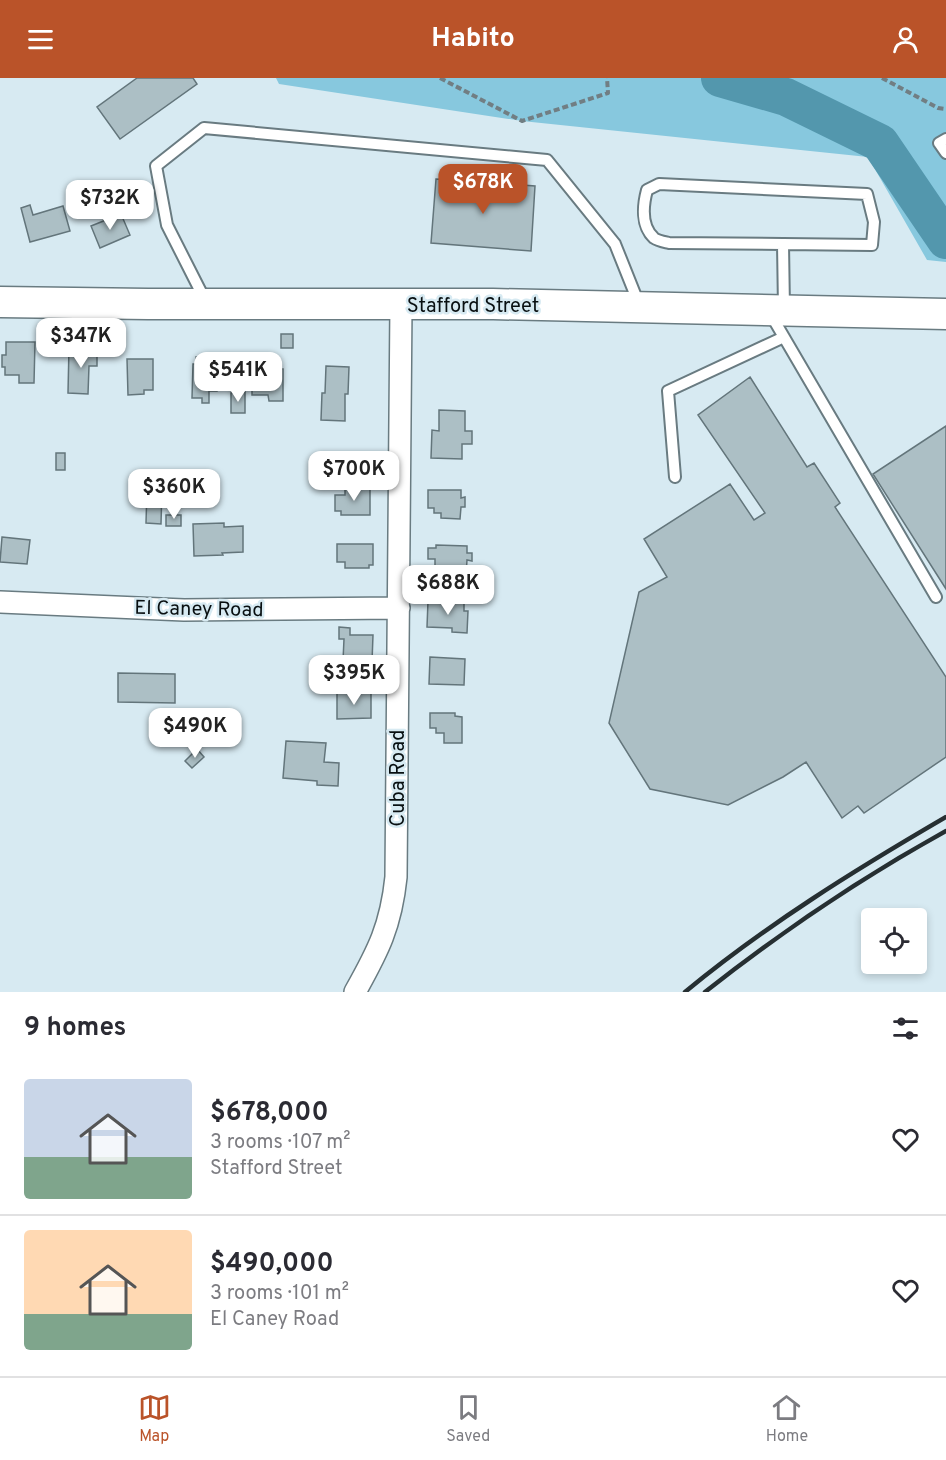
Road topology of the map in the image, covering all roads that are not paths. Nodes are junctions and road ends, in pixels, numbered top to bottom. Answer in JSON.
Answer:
{"nodes":[{"id":1,"x":946,"y":139,"type":"edge"},
{"id":2,"x":946,"y":153,"type":"edge"},
{"id":3,"x":783,"y":244,"type":"junction"},
{"id":4,"x":0,"y":302,"type":"edge"},
{"id":5,"x":207,"y":304,"type":"junction"},
{"id":6,"x":400,"y":304,"type":"junction"},
{"id":7,"x":640,"y":307,"type":"junction"},
{"id":8,"x":946,"y":314,"type":"edge"},
{"id":9,"x":779,"y":319,"type":"junction"},
{"id":10,"x":675,"y":477,"type":"dead end"},
{"id":11,"x":936,"y":597,"type":"dead end"},
{"id":12,"x":0,"y":603,"type":"edge"},
{"id":13,"x":399,"y":608,"type":"junction"},
{"id":14,"x":355,"y":992,"type":"edge"}],
"edges":[{"from":1,"to":2,"type":"lane"},
{"from":3,"to":3,"type":"lane"},
{"from":3,"to":9,"type":"lane"},
{"from":4,"to":5,"type":"main road","name":"Stafford Street"},
{"from":5,"to":6,"type":"main road","name":"Stafford Street"},
{"from":5,"to":7,"type":"lane"},
{"from":6,"to":7,"type":"main road","name":"Stafford Street"},
{"from":6,"to":13,"type":"street","name":"Cuba Road"},
{"from":7,"to":9,"type":"main road","name":"Stafford Street"},
{"from":8,"to":9,"type":"main road","name":"Stafford Street"},
{"from":9,"to":10,"type":"lane"},
{"from":9,"to":11,"type":"lane"},
{"from":12,"to":13,"type":"street","name":"El Caney Road"},
{"from":13,"to":14,"type":"street","name":"Cuba Road"}]}
